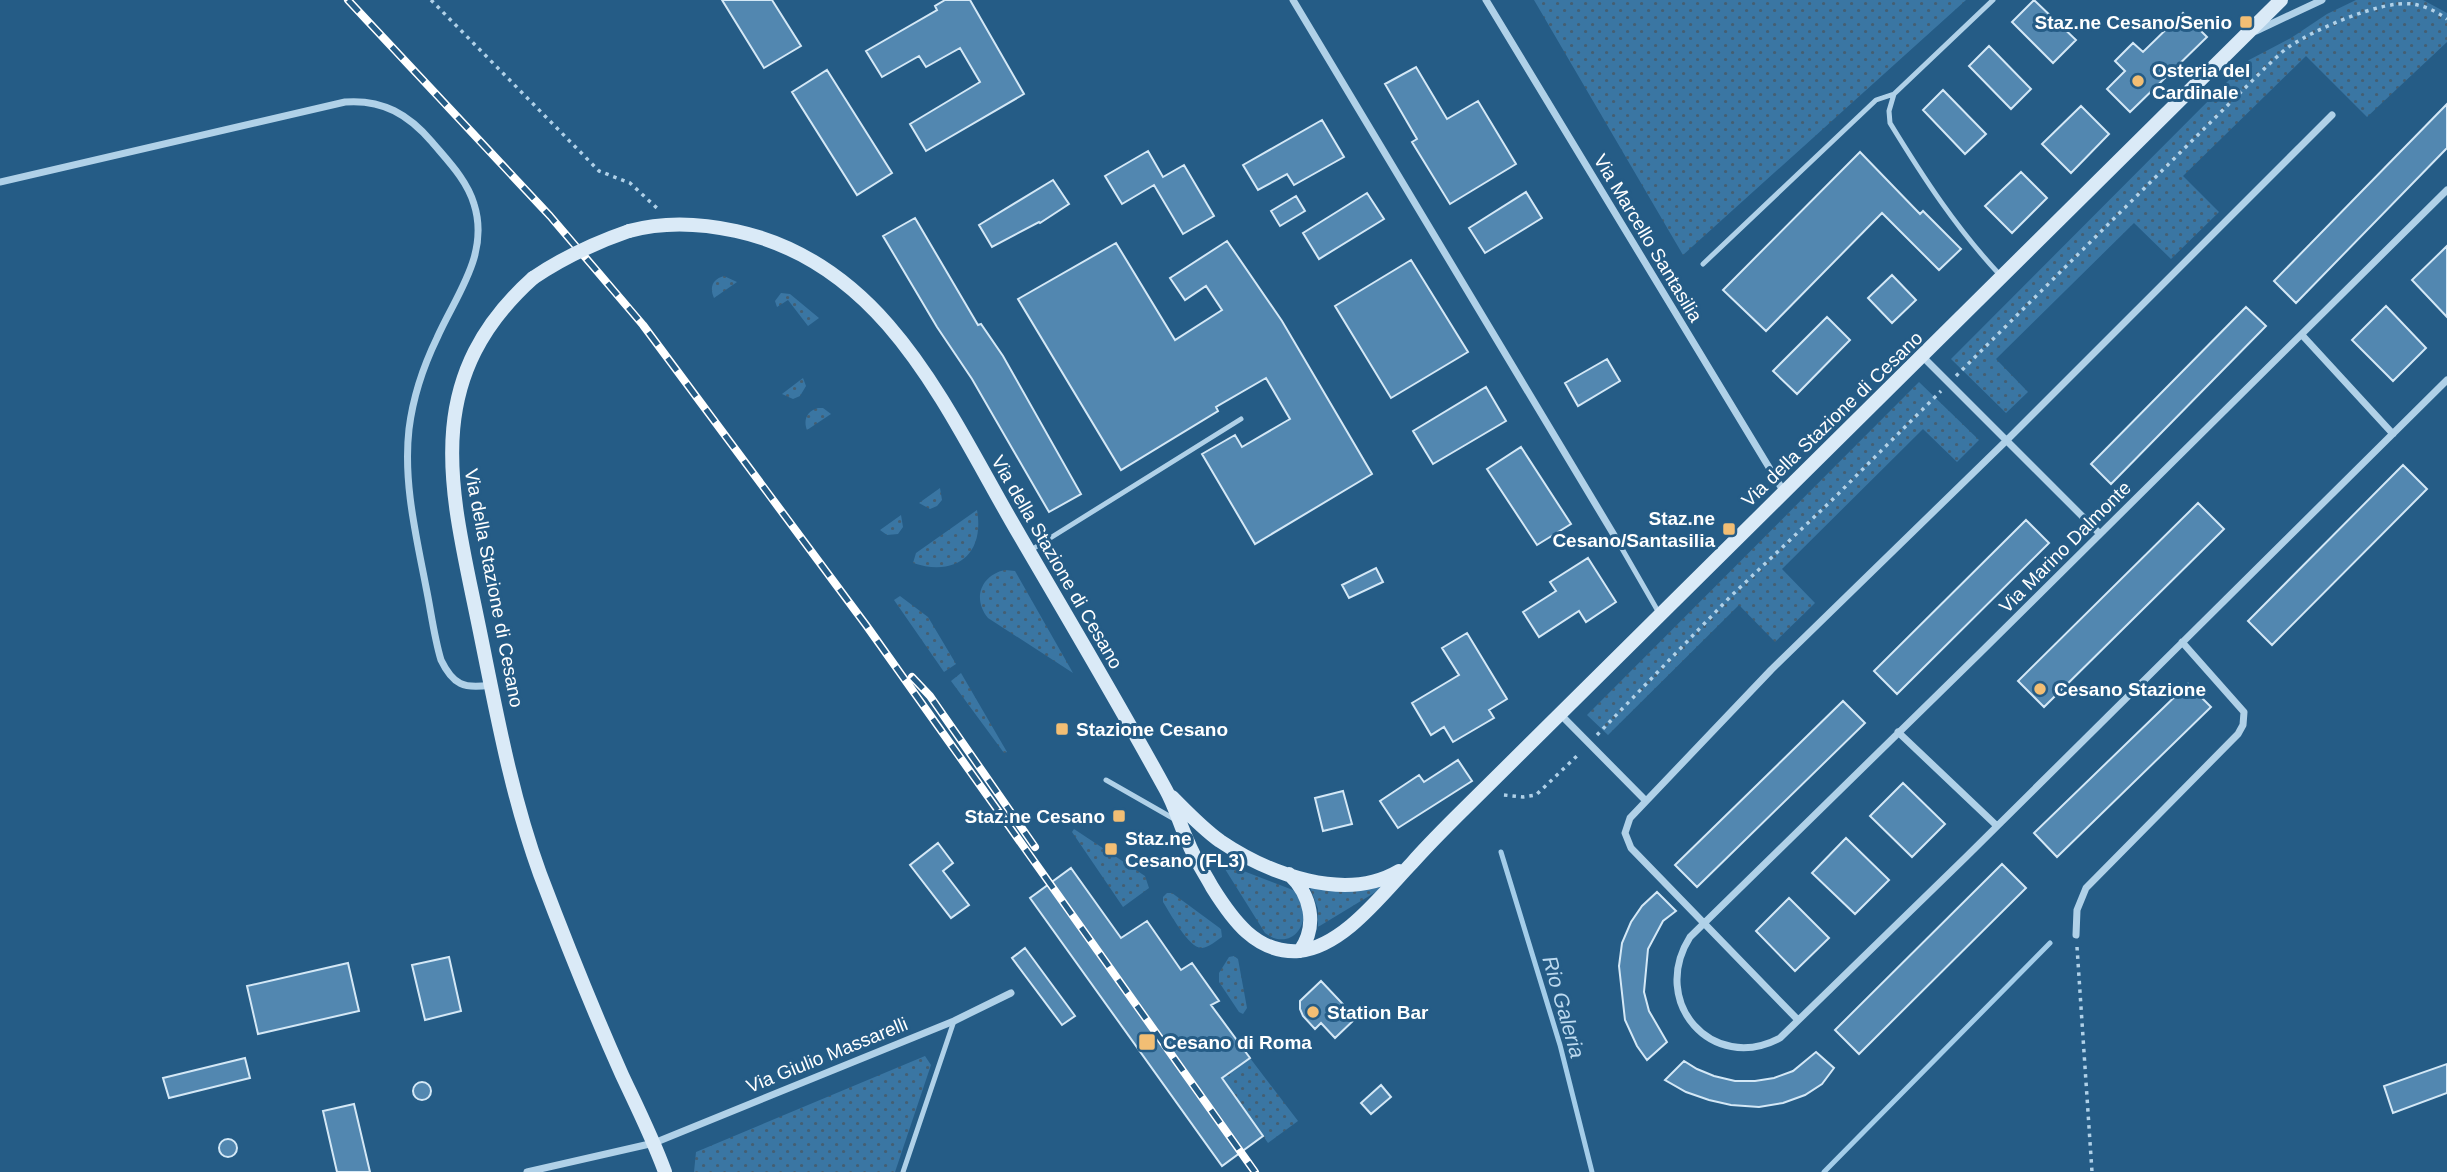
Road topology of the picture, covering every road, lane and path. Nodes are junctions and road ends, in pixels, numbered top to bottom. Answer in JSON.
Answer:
{"nodes":[{"id":1,"x":431,"y":0,"type":"edge"},
{"id":2,"x":1293,"y":0,"type":"edge"},
{"id":3,"x":1486,"y":0,"type":"edge"},
{"id":4,"x":1993,"y":0,"type":"edge"},
{"id":5,"x":2281,"y":0,"type":"edge"},
{"id":6,"x":2322,"y":0,"type":"edge"},
{"id":7,"x":2447,"y":19,"type":"edge"},
{"id":8,"x":2243,"y":38,"type":"junction"},
{"id":9,"x":1894,"y":94,"type":"junction"},
{"id":10,"x":2332,"y":115,"type":"dead end"},
{"id":11,"x":0,"y":182,"type":"edge"},
{"id":12,"x":2447,"y":190,"type":"edge"},
{"id":13,"x":673,"y":223,"type":"junction"},
{"id":14,"x":1703,"y":264,"type":"dead end"},
{"id":15,"x":2002,"y":277,"type":"junction"},
{"id":16,"x":2302,"y":335,"type":"junction"},
{"id":17,"x":1923,"y":357,"type":"junction"},
{"id":18,"x":2447,"y":380,"type":"edge"},
{"id":19,"x":1949,"y":383,"type":"junction"},
{"id":20,"x":1241,"y":419,"type":"dead end"},
{"id":21,"x":2393,"y":434,"type":"junction"},
{"id":22,"x":2006,"y":441,"type":"junction"},
{"id":23,"x":1784,"y":493,"type":"junction"},
{"id":24,"x":2100,"y":534,"type":"junction"},
{"id":25,"x":1617,"y":540,"type":"joint"},
{"id":26,"x":1029,"y":551,"type":"junction"},
{"id":27,"x":1660,"y":615,"type":"junction"},
{"id":28,"x":2182,"y":642,"type":"junction"},
{"id":29,"x":491,"y":685,"type":"junction"},
{"id":30,"x":1560,"y":715,"type":"junction"},
{"id":31,"x":1898,"y":732,"type":"junction"},
{"id":32,"x":1589,"y":743,"type":"junction"},
{"id":33,"x":1106,"y":780,"type":"dead end"},
{"id":34,"x":1168,"y":794,"type":"junction"},
{"id":35,"x":1504,"y":795,"type":"dead end"},
{"id":36,"x":1645,"y":800,"type":"junction"},
{"id":37,"x":1179,"y":821,"type":"junction"},
{"id":38,"x":1997,"y":826,"type":"junction"},
{"id":39,"x":1409,"y":865,"type":"junction"},
{"id":40,"x":1288,"y":873,"type":"junction"},
{"id":41,"x":1703,"y":924,"type":"junction"},
{"id":42,"x":2076,"y":935,"type":"joint"},
{"id":43,"x":1300,"y":951,"type":"junction"},
{"id":44,"x":1011,"y":993,"type":"dead end"},
{"id":45,"x":1798,"y":1020,"type":"junction"},
{"id":46,"x":954,"y":1021,"type":"junction"},
{"id":47,"x":654,"y":1143,"type":"junction"},
{"id":48,"x":527,"y":1172,"type":"edge"},
{"id":49,"x":665,"y":1172,"type":"edge"},
{"id":50,"x":903,"y":1172,"type":"edge"},
{"id":51,"x":2092,"y":1172,"type":"edge"}],
"edges":[{"from":1,"to":13,"type":"path"},
{"from":2,"to":25,"type":"street"},
{"from":3,"to":23,"type":"street","name":"Via Marcello Santasilia"},
{"from":4,"to":9,"type":"lane"},
{"from":5,"to":8,"type":"street","name":"Via della Stazione di Cesano"},
{"from":6,"to":8,"type":"street"},
{"from":7,"to":19,"type":"path"},
{"from":8,"to":15,"type":"street","name":"Via della Stazione di Cesano"},
{"from":9,"to":14,"type":"lane"},
{"from":9,"to":15,"type":"lane"},
{"from":10,"to":22,"type":"street"},
{"from":11,"to":29,"type":"street"},
{"from":12,"to":16,"type":"street","name":"Via Marino Dalmonte"},
{"from":13,"to":26,"type":"street","name":"Via della Stazione di Cesano"},
{"from":13,"to":29,"type":"street","name":"Via della Stazione di Cesano","bridge":true},
{"from":15,"to":17,"type":"street","name":"Via della Stazione di Cesano"},
{"from":16,"to":21,"type":"street"},
{"from":16,"to":24,"type":"street","name":"Via Marino Dalmonte"},
{"from":17,"to":19,"type":"street"},
{"from":17,"to":23,"type":"street","name":"Via della Stazione di Cesano"},
{"from":18,"to":21,"type":"street","name":"Via Marino Dalmonte"},
{"from":19,"to":22,"type":"street"},
{"from":19,"to":32,"type":"path"},
{"from":20,"to":26,"type":"lane"},
{"from":21,"to":28,"type":"street","name":"Via Marino Dalmonte"},
{"from":22,"to":24,"type":"street"},
{"from":22,"to":36,"type":"street"},
{"from":23,"to":27,"type":"street","name":"Via della Stazione di Cesano"},
{"from":24,"to":31,"type":"street","name":"Via Marino Dalmonte"},
{"from":25,"to":27,"type":"lane"},
{"from":26,"to":34,"type":"street","name":"Via della Stazione di Cesano"},
{"from":27,"to":30,"type":"street","name":"Via della Stazione di Cesano"},
{"from":28,"to":38,"type":"street","name":"Via Marino Dalmonte"},
{"from":28,"to":42,"type":"street"},
{"from":29,"to":47,"type":"street","name":"Via della Stazione di Cesano"},
{"from":30,"to":32,"type":"street"},
{"from":30,"to":39,"type":"street","name":"Via della Stazione di Cesano"},
{"from":31,"to":38,"type":"street"},
{"from":31,"to":41,"type":"street","name":"Via Marino Dalmonte"},
{"from":32,"to":35,"type":"path"},
{"from":32,"to":36,"type":"street"},
{"from":33,"to":37,"type":"lane"},
{"from":34,"to":37,"type":"street","name":"Via della Stazione di Cesano"},
{"from":34,"to":40,"type":"street","name":"Via della Stazione di Cesano"},
{"from":36,"to":41,"type":"street"},
{"from":37,"to":43,"type":"street","name":"Via della Stazione di Cesano"},
{"from":38,"to":45,"type":"street","name":"Via Marino Dalmonte"},
{"from":39,"to":40,"type":"street","name":"Via della Stazione di Cesano"},
{"from":39,"to":43,"type":"street","name":"Via della Stazione di Cesano"},
{"from":40,"to":43,"type":"street"},
{"from":41,"to":45,"type":"street"},
{"from":41,"to":45,"type":"street","name":"Via Marino Dalmonte"},
{"from":42,"to":51,"type":"path"},
{"from":44,"to":46,"type":"street","name":"Via Giulio Massarelli"},
{"from":46,"to":47,"type":"street","name":"Via Giulio Massarelli"},
{"from":46,"to":50,"type":"lane"},
{"from":47,"to":48,"type":"street","name":"Via Giulio Massarelli"},
{"from":47,"to":49,"type":"street","name":"Via della Stazione di Cesano"}]}
